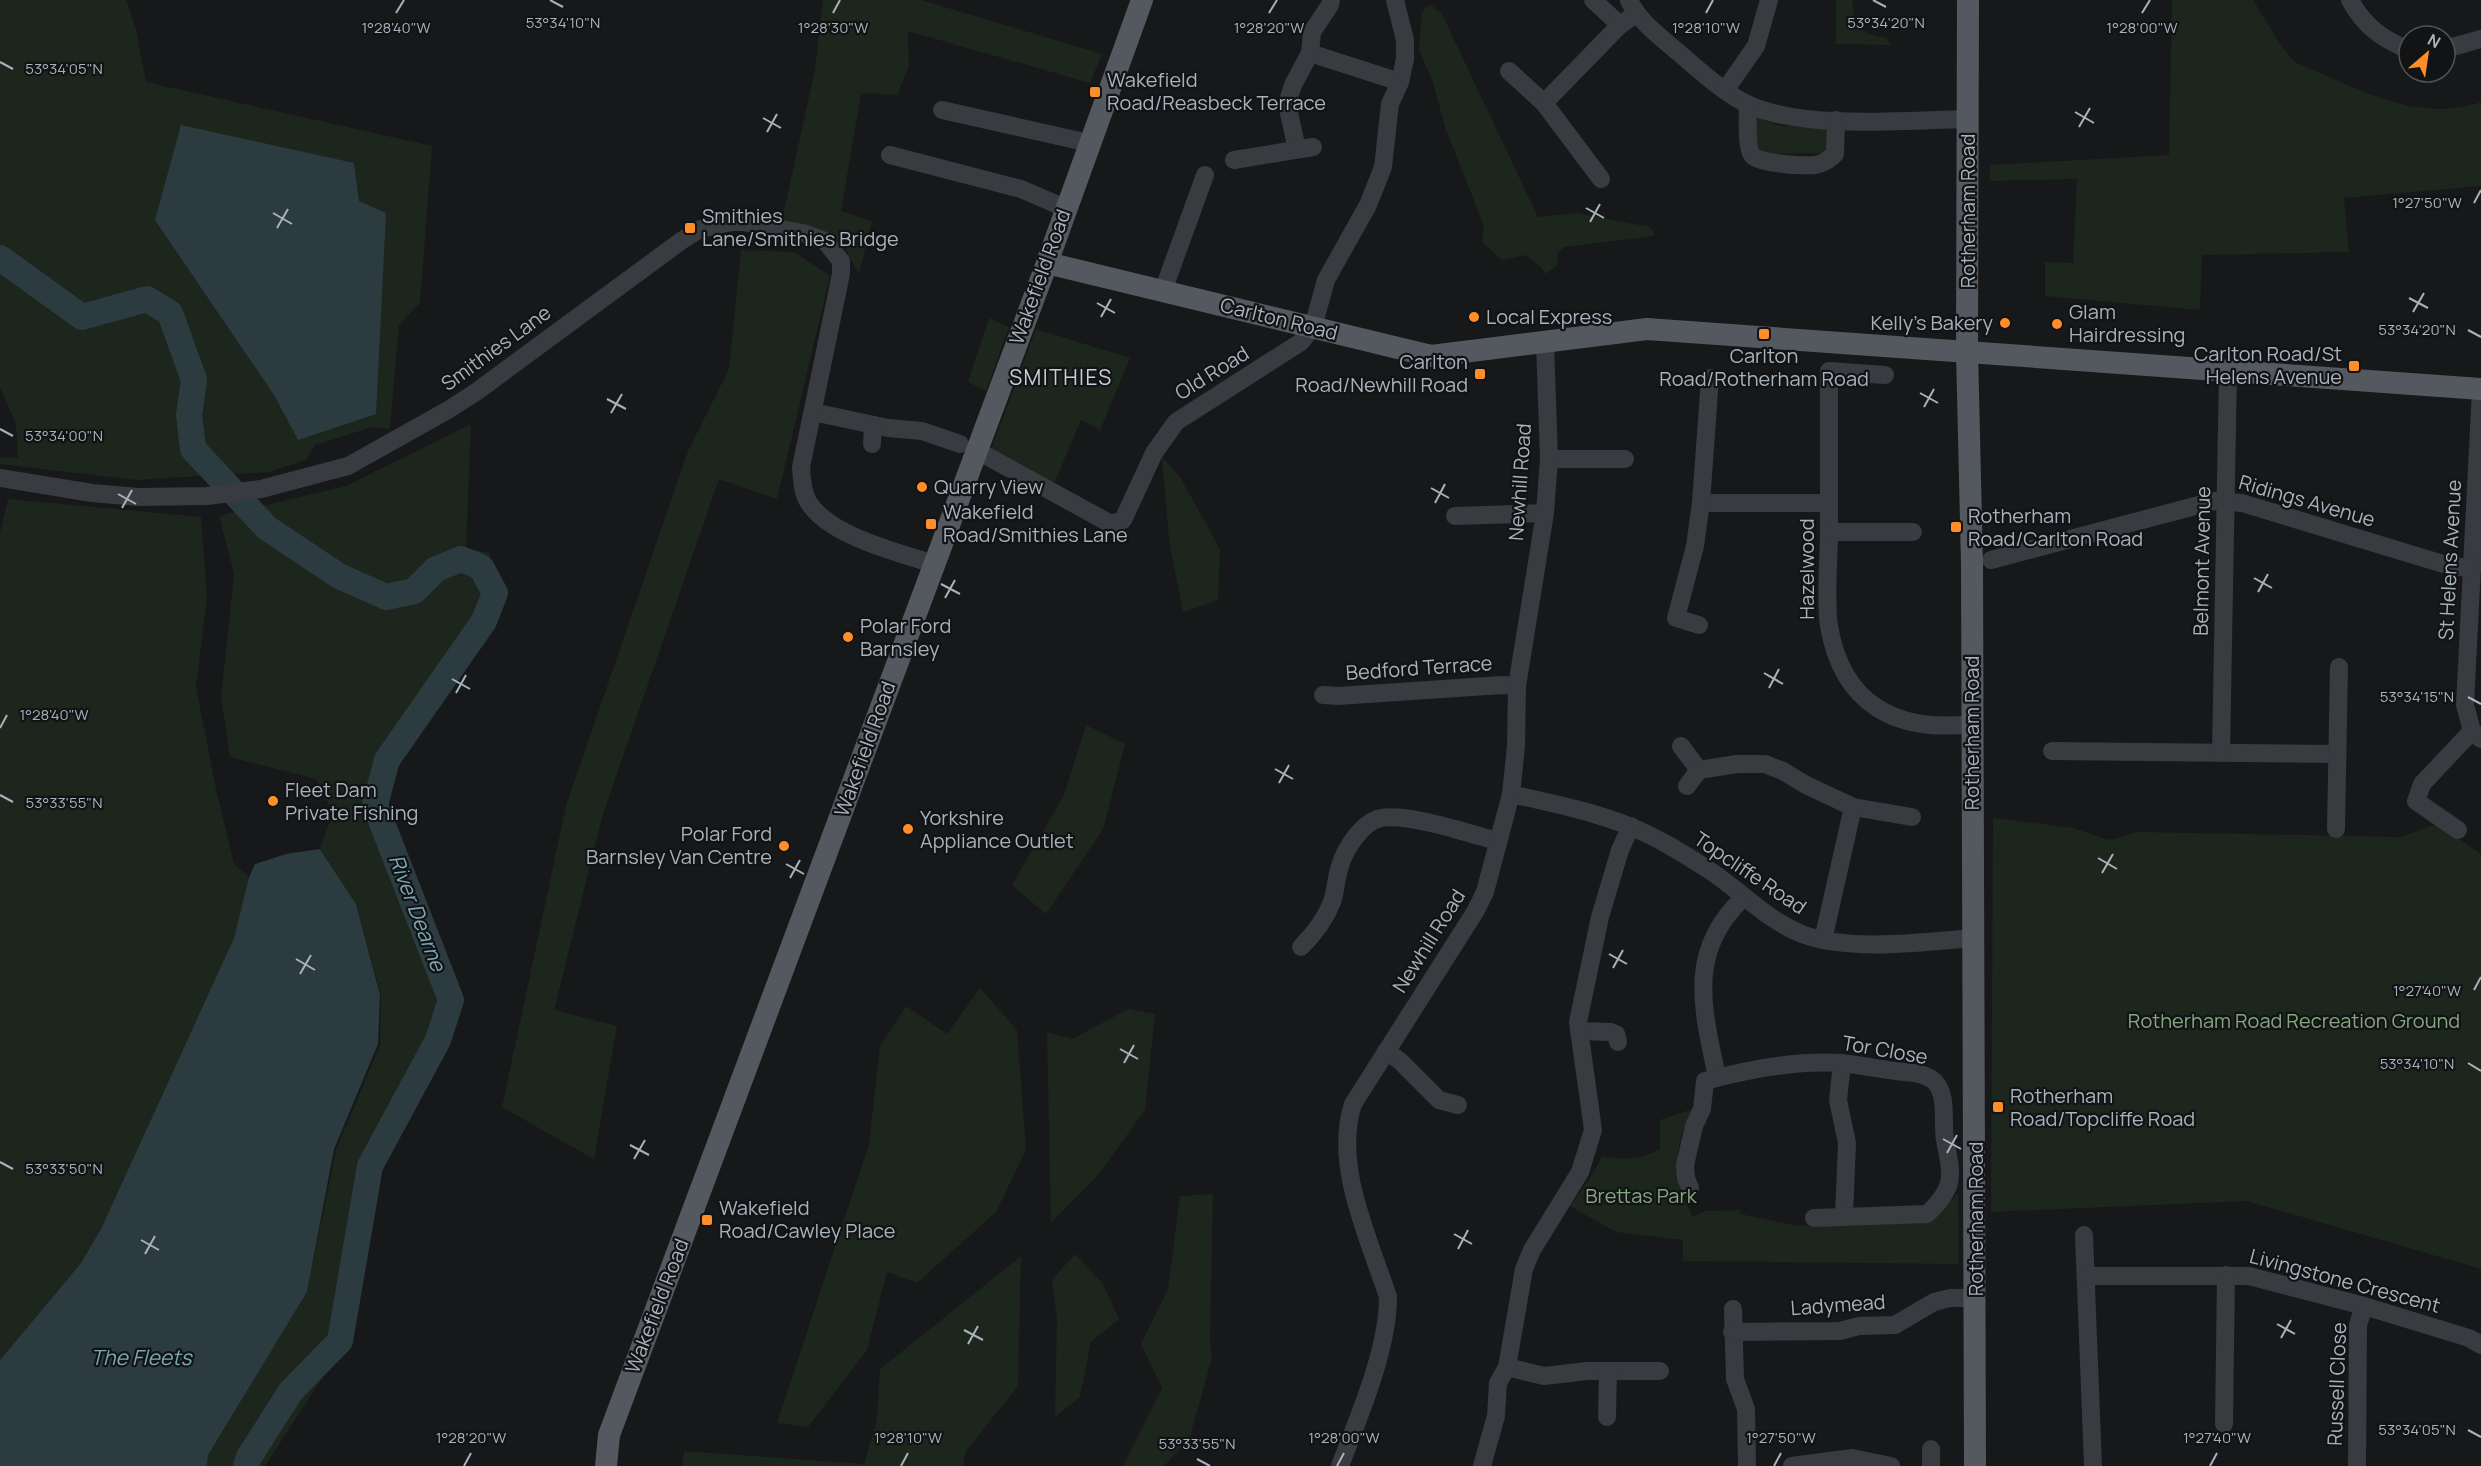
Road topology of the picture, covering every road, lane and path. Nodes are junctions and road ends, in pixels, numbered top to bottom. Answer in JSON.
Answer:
{"nodes":[{"id":1,"x":1142,"y":0,"type":"edge"},
{"id":2,"x":1331,"y":0,"type":"edge"},
{"id":3,"x":1395,"y":0,"type":"edge"},
{"id":4,"x":1593,"y":0,"type":"edge"},
{"id":5,"x":1769,"y":0,"type":"edge"},
{"id":6,"x":1968,"y":0,"type":"edge"},
{"id":7,"x":2350,"y":0,"type":"edge"},
{"id":8,"x":1632,"y":7,"type":"edge"},
{"id":9,"x":1620,"y":25,"type":"junction"},
{"id":10,"x":2481,"y":39,"type":"edge"},
{"id":11,"x":2397,"y":45,"type":"edge"},
{"id":12,"x":2457,"y":46,"type":"edge"},
{"id":13,"x":1311,"y":53,"type":"junction"},
{"id":14,"x":1509,"y":71,"type":"dead end"},
{"id":15,"x":1400,"y":82,"type":"junction"},
{"id":16,"x":1726,"y":89,"type":"junction"},
{"id":17,"x":1544,"y":103,"type":"junction"},
{"id":18,"x":1748,"y":104,"type":"junction"},
{"id":19,"x":942,"y":110,"type":"dead end"},
{"id":20,"x":1968,"y":119,"type":"junction"},
{"id":21,"x":1836,"y":120,"type":"junction"},
{"id":22,"x":1089,"y":143,"type":"junction"},
{"id":23,"x":890,"y":155,"type":"dead end"},
{"id":24,"x":1234,"y":160,"type":"dead end"},
{"id":25,"x":1205,"y":175,"type":"dead end"},
{"id":26,"x":1601,"y":179,"type":"dead end"},
{"id":27,"x":1065,"y":208,"type":"junction"},
{"id":28,"x":1047,"y":263,"type":"junction"},
{"id":29,"x":1163,"y":291,"type":"junction"},
{"id":30,"x":1313,"y":327,"type":"junction"},
{"id":31,"x":1545,"y":342,"type":"junction"},
{"id":32,"x":1967,"y":351,"type":"junction"},
{"id":33,"x":2228,"y":371,"type":"junction"},
{"id":34,"x":1885,"y":375,"type":"dead end"},
{"id":35,"x":1710,"y":378,"type":"dead end"},
{"id":36,"x":2481,"y":389,"type":"edge"},
{"id":37,"x":813,"y":412,"type":"junction"},
{"id":38,"x":873,"y":425,"type":"junction"},
{"id":39,"x":872,"y":444,"type":"dead end"},
{"id":40,"x":968,"y":447,"type":"junction"},
{"id":41,"x":1549,"y":459,"type":"junction"},
{"id":42,"x":1625,"y":459,"type":"dead end"},
{"id":43,"x":0,"y":478,"type":"edge"},
{"id":44,"x":2225,"y":501,"type":"junction"},
{"id":45,"x":1701,"y":503,"type":"junction"},
{"id":46,"x":1829,"y":503,"type":"junction"},
{"id":47,"x":1545,"y":513,"type":"junction"},
{"id":48,"x":1455,"y":516,"type":"dead end"},
{"id":49,"x":1913,"y":531,"type":"dead end"},
{"id":50,"x":1829,"y":532,"type":"junction"},
{"id":51,"x":1991,"y":560,"type":"dead end"},
{"id":52,"x":933,"y":564,"type":"junction"},
{"id":53,"x":2472,"y":568,"type":"junction"},
{"id":54,"x":1699,"y":625,"type":"dead end"},
{"id":55,"x":2339,"y":667,"type":"dead end"},
{"id":56,"x":1517,"y":686,"type":"junction"},
{"id":57,"x":1323,"y":694,"type":"dead end"},
{"id":58,"x":1971,"y":724,"type":"junction"},
{"id":59,"x":2477,"y":735,"type":"edge"},
{"id":60,"x":1681,"y":746,"type":"dead end"},
{"id":61,"x":2052,"y":752,"type":"dead end"},
{"id":62,"x":2221,"y":753,"type":"junction"},
{"id":63,"x":2337,"y":754,"type":"junction"},
{"id":64,"x":1699,"y":770,"type":"junction"},
{"id":65,"x":1687,"y":786,"type":"dead end"},
{"id":66,"x":1511,"y":794,"type":"junction"},
{"id":67,"x":1853,"y":807,"type":"junction"},
{"id":68,"x":1912,"y":817,"type":"dead end"},
{"id":69,"x":1631,"y":826,"type":"junction"},
{"id":70,"x":2336,"y":829,"type":"dead end"},
{"id":71,"x":2458,"y":830,"type":"dead end"},
{"id":72,"x":1498,"y":841,"type":"junction"},
{"id":73,"x":1743,"y":898,"type":"junction"},
{"id":74,"x":1973,"y":938,"type":"junction"},
{"id":75,"x":1823,"y":940,"type":"junction"},
{"id":76,"x":1301,"y":947,"type":"dead end"},
{"id":77,"x":1579,"y":1031,"type":"junction"},
{"id":78,"x":1618,"y":1042,"type":"dead end"},
{"id":79,"x":1386,"y":1051,"type":"junction"},
{"id":80,"x":1842,"y":1063,"type":"junction"},
{"id":81,"x":1717,"y":1077,"type":"junction"},
{"id":82,"x":1458,"y":1105,"type":"dead end"},
{"id":83,"x":1690,"y":1188,"type":"dead end"},
{"id":84,"x":1844,"y":1216,"type":"junction"},
{"id":85,"x":1814,"y":1218,"type":"dead end"},
{"id":86,"x":2084,"y":1235,"type":"dead end"},
{"id":87,"x":2226,"y":1275,"type":"junction"},
{"id":88,"x":2086,"y":1276,"type":"junction"},
{"id":89,"x":1976,"y":1298,"type":"junction"},
{"id":90,"x":2364,"y":1306,"type":"junction"},
{"id":91,"x":1733,"y":1309,"type":"dead end"},
{"id":92,"x":1732,"y":1332,"type":"junction"},
{"id":93,"x":2481,"y":1345,"type":"edge"},
{"id":94,"x":1507,"y":1367,"type":"junction"},
{"id":95,"x":1608,"y":1371,"type":"junction"},
{"id":96,"x":1660,"y":1371,"type":"dead end"},
{"id":97,"x":1607,"y":1417,"type":"dead end"},
{"id":98,"x":2224,"y":1424,"type":"dead end"},
{"id":99,"x":2351,"y":1464,"type":"edge"},
{"id":100,"x":606,"y":1466,"type":"edge"},
{"id":101,"x":1340,"y":1466,"type":"edge"},
{"id":102,"x":1482,"y":1466,"type":"edge"},
{"id":103,"x":1748,"y":1466,"type":"edge"},
{"id":104,"x":1792,"y":1466,"type":"edge"},
{"id":105,"x":1891,"y":1466,"type":"edge"},
{"id":106,"x":1976,"y":1466,"type":"edge"},
{"id":107,"x":2093,"y":1466,"type":"edge"}],
"edges":[{"from":1,"to":22,"type":"main road","name":"Wakefield Road"},
{"from":2,"to":13,"type":"street"},
{"from":3,"to":15,"type":"street","name":"Old Road"},
{"from":4,"to":9,"type":"street"},
{"from":5,"to":16,"type":"street"},
{"from":6,"to":20,"type":"main road","name":"Rotherham Road"},
{"from":7,"to":11,"type":"street"},
{"from":8,"to":9,"type":"street"},
{"from":8,"to":16,"type":"street"},
{"from":9,"to":17,"type":"street"},
{"from":10,"to":12,"type":"street"},
{"from":13,"to":15,"type":"street"},
{"from":13,"to":24,"type":"street"},
{"from":14,"to":17,"type":"street"},
{"from":15,"to":30,"type":"street","name":"Old Road"},
{"from":16,"to":18,"type":"street"},
{"from":17,"to":26,"type":"street"},
{"from":18,"to":21,"type":"street"},
{"from":18,"to":21,"type":"street"},
{"from":19,"to":22,"type":"street"},
{"from":20,"to":21,"type":"street"},
{"from":20,"to":32,"type":"main road","name":"Rotherham Road"},
{"from":22,"to":27,"type":"main road","name":"Wakefield Road"},
{"from":23,"to":27,"type":"street"},
{"from":25,"to":29,"type":"street"},
{"from":27,"to":28,"type":"main road","name":"Wakefield Road"},
{"from":28,"to":29,"type":"main road","name":"Carlton Road"},
{"from":28,"to":40,"type":"main road","name":"Wakefield Road"},
{"from":29,"to":30,"type":"main road","name":"Carlton Road"},
{"from":30,"to":31,"type":"main road","name":"Carlton Road"},
{"from":30,"to":40,"type":"street","name":"Old Road"},
{"from":31,"to":32,"type":"main road","name":"Carlton Road"},
{"from":31,"to":41,"type":"street","name":"Newhill Road"},
{"from":32,"to":33,"type":"main road","name":"Carlton Road"},
{"from":32,"to":58,"type":"main road","name":"Rotherham Road"},
{"from":33,"to":36,"type":"main road","name":"Carlton Road"},
{"from":33,"to":44,"type":"street","name":"Belmont Avenue"},
{"from":34,"to":46,"type":"street","name":"Hazelwood"},
{"from":35,"to":45,"type":"street"},
{"from":36,"to":53,"type":"street","name":"St Helens Avenue"},
{"from":37,"to":38,"type":"street"},
{"from":37,"to":43,"type":"street","name":"Smithies Lane"},
{"from":37,"to":52,"type":"street","name":"Smithies Lane"},
{"from":38,"to":39,"type":"street"},
{"from":38,"to":40,"type":"street"},
{"from":40,"to":52,"type":"main road","name":"Wakefield Road"},
{"from":41,"to":42,"type":"street"},
{"from":41,"to":47,"type":"street","name":"Newhill Road"},
{"from":44,"to":51,"type":"street","name":"Ridings Avenue"},
{"from":44,"to":53,"type":"street","name":"Ridings Avenue"},
{"from":44,"to":62,"type":"street","name":"Belmont Avenue"},
{"from":45,"to":46,"type":"street"},
{"from":45,"to":54,"type":"street"},
{"from":46,"to":50,"type":"street","name":"Hazelwood"},
{"from":47,"to":48,"type":"street"},
{"from":47,"to":56,"type":"street","name":"Newhill Road"},
{"from":49,"to":50,"type":"street"},
{"from":50,"to":58,"type":"street","name":"Hazelwood"},
{"from":52,"to":100,"type":"main road","name":"Wakefield Road"},
{"from":53,"to":59,"type":"street","name":"St Helens Avenue"},
{"from":55,"to":63,"type":"street"},
{"from":56,"to":57,"type":"street","name":"Bedford Terrace"},
{"from":56,"to":66,"type":"street","name":"Newhill Road"},
{"from":58,"to":74,"type":"main road","name":"Rotherham Road"},
{"from":59,"to":71,"type":"street","name":"St Helens Avenue"},
{"from":60,"to":64,"type":"street"},
{"from":61,"to":62,"type":"street"},
{"from":62,"to":63,"type":"street"},
{"from":63,"to":70,"type":"street"},
{"from":64,"to":65,"type":"street"},
{"from":64,"to":67,"type":"street"},
{"from":66,"to":69,"type":"street","name":"Topcliffe Road"},
{"from":66,"to":72,"type":"street","name":"Newhill Road"},
{"from":67,"to":68,"type":"street"},
{"from":67,"to":75,"type":"street"},
{"from":69,"to":73,"type":"street","name":"Topcliffe Road"},
{"from":69,"to":77,"type":"street"},
{"from":72,"to":76,"type":"street"},
{"from":72,"to":79,"type":"street","name":"Newhill Road"},
{"from":73,"to":75,"type":"street","name":"Topcliffe Road"},
{"from":73,"to":81,"type":"street"},
{"from":74,"to":75,"type":"street","name":"Topcliffe Road"},
{"from":74,"to":89,"type":"main road","name":"Rotherham Road"},
{"from":77,"to":78,"type":"street"},
{"from":77,"to":94,"type":"street"},
{"from":79,"to":82,"type":"street"},
{"from":79,"to":101,"type":"street","name":"Newhill Road"},
{"from":80,"to":81,"type":"street","name":"Tor Close"},
{"from":80,"to":84,"type":"street"},
{"from":80,"to":84,"type":"street","name":"Tor Close"},
{"from":81,"to":83,"type":"street"},
{"from":84,"to":85,"type":"street","name":"Tor Close"},
{"from":86,"to":88,"type":"street"},
{"from":87,"to":88,"type":"street","name":"Livingstone Crescent"},
{"from":87,"to":90,"type":"street","name":"Livingstone Crescent"},
{"from":87,"to":98,"type":"street"},
{"from":88,"to":107,"type":"street"},
{"from":89,"to":92,"type":"street","name":"Ladymead"},
{"from":89,"to":106,"type":"main road","name":"Rotherham Road"},
{"from":90,"to":93,"type":"street","name":"Livingstone Crescent"},
{"from":90,"to":99,"type":"street","name":"Russell Close"},
{"from":91,"to":92,"type":"street"},
{"from":92,"to":103,"type":"street"},
{"from":94,"to":95,"type":"street"},
{"from":94,"to":102,"type":"street"},
{"from":95,"to":96,"type":"street"},
{"from":95,"to":97,"type":"street"},
{"from":104,"to":105,"type":"street"}]}
